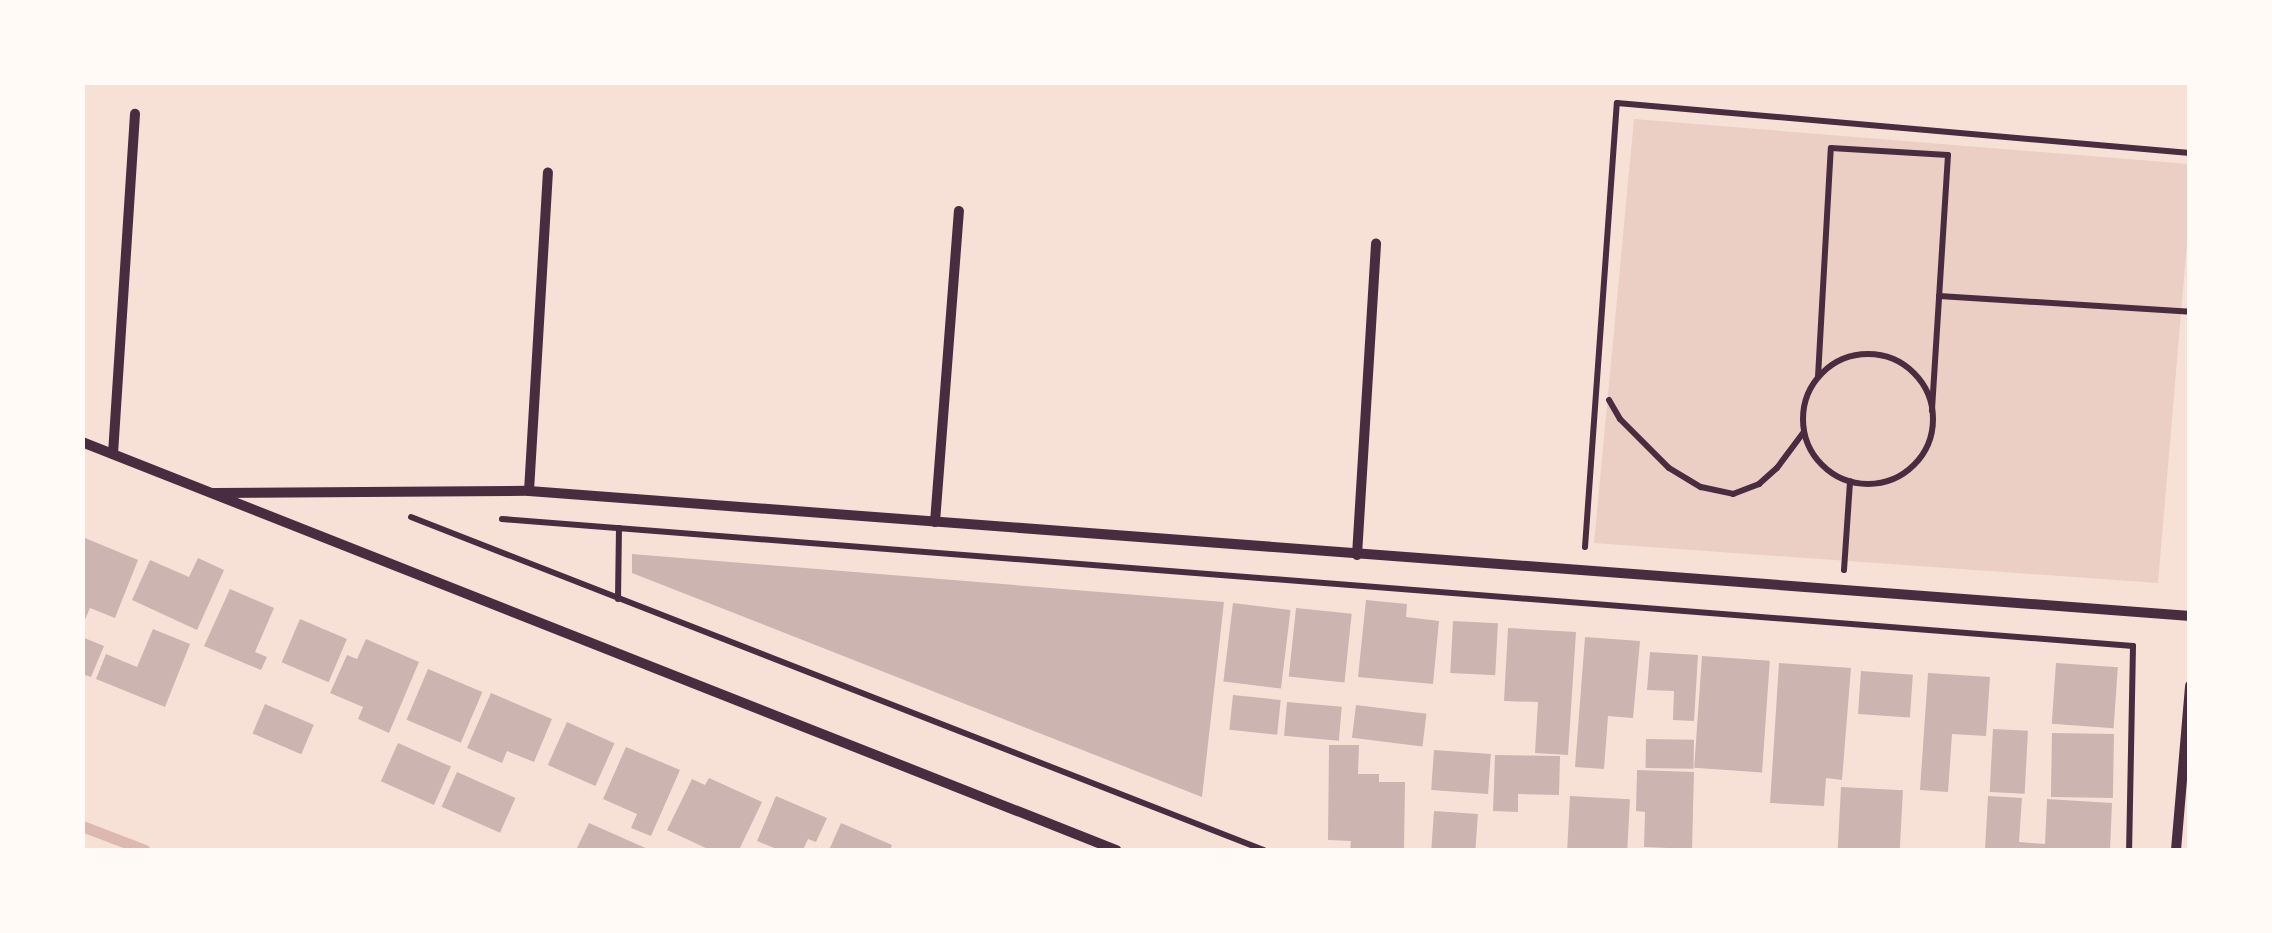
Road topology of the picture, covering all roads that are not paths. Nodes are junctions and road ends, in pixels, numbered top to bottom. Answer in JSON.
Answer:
{"nodes":[{"id":1,"x":135,"y":114,"type":"dead end"},
{"id":2,"x":548,"y":172,"type":"dead end"},
{"id":3,"x":959,"y":210,"type":"dead end"},
{"id":4,"x":1376,"y":244,"type":"dead end"},
{"id":5,"x":82,"y":442,"type":"edge"},
{"id":6,"x":113,"y":454,"type":"junction"},
{"id":7,"x":529,"y":491,"type":"junction"},
{"id":8,"x":214,"y":493,"type":"junction"},
{"id":9,"x":935,"y":522,"type":"junction"},
{"id":10,"x":1357,"y":555,"type":"junction"},
{"id":11,"x":2190,"y":616,"type":"edge"},
{"id":12,"x":2190,"y":686,"type":"edge"},
{"id":13,"x":1116,"y":850,"type":"edge"},
{"id":14,"x":2176,"y":850,"type":"edge"}],
"edges":[{"from":1,"to":6,"type":"street"},
{"from":2,"to":7,"type":"street"},
{"from":3,"to":9,"type":"street"},
{"from":4,"to":10,"type":"street"},
{"from":5,"to":6,"type":"street"},
{"from":6,"to":8,"type":"street"},
{"from":7,"to":8,"type":"street"},
{"from":7,"to":9,"type":"street"},
{"from":8,"to":13,"type":"street"},
{"from":9,"to":10,"type":"street"},
{"from":10,"to":11,"type":"street"},
{"from":12,"to":14,"type":"street"}]}
